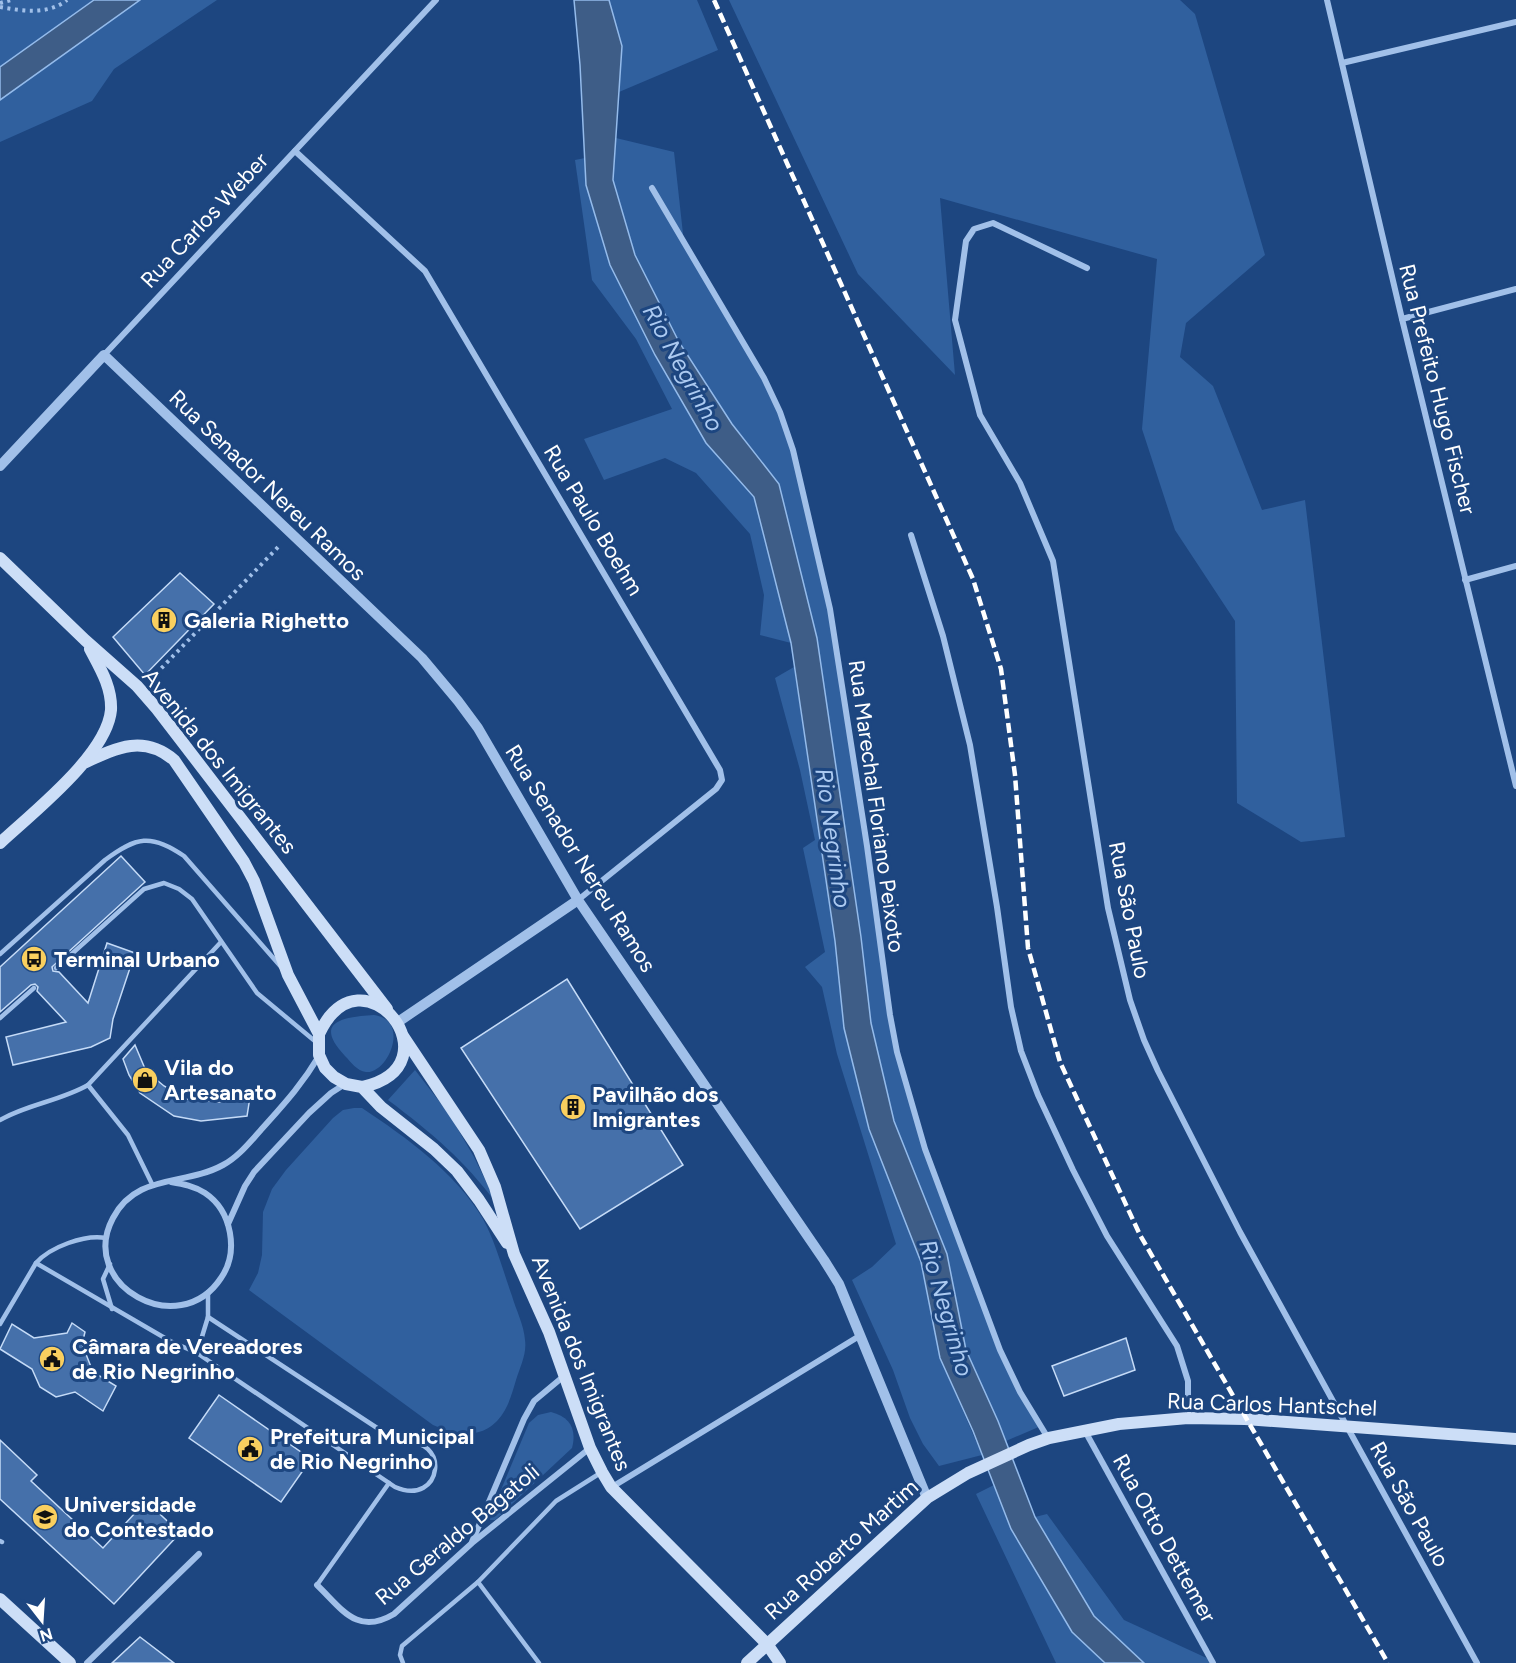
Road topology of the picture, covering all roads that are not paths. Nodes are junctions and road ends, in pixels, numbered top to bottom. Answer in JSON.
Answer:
{"nodes":[{"id":1,"x":436,"y":0,"type":"edge"},
{"id":2,"x":1327,"y":0,"type":"edge"},
{"id":3,"x":1516,"y":22,"type":"edge"},
{"id":4,"x":1342,"y":63,"type":"junction"},
{"id":5,"x":295,"y":151,"type":"junction"},
{"id":6,"x":652,"y":189,"type":"dead end"},
{"id":7,"x":1087,"y":268,"type":"dead end"},
{"id":8,"x":1516,"y":289,"type":"edge"},
{"id":9,"x":1402,"y":319,"type":"junction"},
{"id":10,"x":104,"y":355,"type":"junction"},
{"id":11,"x":0,"y":466,"type":"edge"},
{"id":12,"x":911,"y":535,"type":"dead end"},
{"id":13,"x":0,"y":558,"type":"edge"},
{"id":14,"x":1516,"y":566,"type":"edge"},
{"id":15,"x":1465,"y":580,"type":"junction"},
{"id":16,"x":85,"y":640,"type":"junction"},
{"id":17,"x":86,"y":762,"type":"junction"},
{"id":18,"x":1516,"y":786,"type":"edge"},
{"id":19,"x":0,"y":843,"type":"edge"},
{"id":20,"x":578,"y":900,"type":"junction"},
{"id":21,"x":221,"y":942,"type":"junction"},
{"id":22,"x":0,"y":954,"type":"edge"},
{"id":23,"x":56,"y":968,"type":"dead end"},
{"id":24,"x":288,"y":975,"type":"junction"},
{"id":25,"x":33,"y":988,"type":"dead end"},
{"id":26,"x":387,"y":1010,"type":"junction"},
{"id":27,"x":0,"y":1018,"type":"edge"},
{"id":28,"x":398,"y":1022,"type":"junction"},
{"id":29,"x":403,"y":1036,"type":"junction"},
{"id":30,"x":319,"y":1044,"type":"junction"},
{"id":31,"x":346,"y":1084,"type":"junction"},
{"id":32,"x":88,"y":1085,"type":"junction"},
{"id":33,"x":362,"y":1087,"type":"junction"},
{"id":34,"x":0,"y":1120,"type":"edge"},
{"id":35,"x":171,"y":1182,"type":"junction"},
{"id":36,"x":152,"y":1184,"type":"junction"},
{"id":37,"x":228,"y":1224,"type":"junction"},
{"id":38,"x":106,"y":1238,"type":"junction"},
{"id":39,"x":514,"y":1254,"type":"junction"},
{"id":40,"x":36,"y":1263,"type":"junction"},
{"id":41,"x":110,"y":1264,"type":"junction"},
{"id":42,"x":208,"y":1292,"type":"junction"},
{"id":43,"x":112,"y":1309,"type":"junction"},
{"id":44,"x":208,"y":1317,"type":"junction"},
{"id":45,"x":0,"y":1324,"type":"edge"},
{"id":46,"x":861,"y":1335,"type":"junction"},
{"id":47,"x":197,"y":1353,"type":"junction"},
{"id":48,"x":565,"y":1375,"type":"junction"},
{"id":49,"x":1188,"y":1418,"type":"junction"},
{"id":50,"x":1346,"y":1426,"type":"junction"},
{"id":51,"x":1084,"y":1430,"type":"junction"},
{"id":52,"x":1049,"y":1438,"type":"junction"},
{"id":53,"x":1516,"y":1439,"type":"edge"},
{"id":54,"x":1029,"y":1445,"type":"joint"},
{"id":55,"x":590,"y":1448,"type":"junction"},
{"id":56,"x":602,"y":1472,"type":"junction"},
{"id":57,"x":389,"y":1483,"type":"junction"},
{"id":58,"x":611,"y":1487,"type":"junction"},
{"id":59,"x":927,"y":1498,"type":"junction"},
{"id":60,"x":472,"y":1543,"type":"junction"},
{"id":61,"x":199,"y":1554,"type":"dead end"},
{"id":62,"x":478,"y":1582,"type":"junction"},
{"id":63,"x":317,"y":1585,"type":"joint"},
{"id":64,"x":0,"y":1599,"type":"edge"},
{"id":65,"x":767,"y":1644,"type":"junction"},
{"id":66,"x":70,"y":1663,"type":"edge"},
{"id":67,"x":87,"y":1663,"type":"edge"},
{"id":68,"x":403,"y":1663,"type":"edge"},
{"id":69,"x":538,"y":1663,"type":"edge"},
{"id":70,"x":747,"y":1663,"type":"edge"},
{"id":71,"x":780,"y":1663,"type":"edge"},
{"id":72,"x":1213,"y":1663,"type":"edge"},
{"id":73,"x":1477,"y":1663,"type":"edge"}],
"edges":[{"from":1,"to":5,"type":"street","name":"Rua Carlos Weber"},
{"from":2,"to":4,"type":"street","name":"Rua Prefeito Hugo Fischer"},
{"from":3,"to":4,"type":"street"},
{"from":4,"to":9,"type":"street","name":"Rua Prefeito Hugo Fischer"},
{"from":5,"to":10,"type":"street","name":"Rua Carlos Weber"},
{"from":5,"to":20,"type":"street","name":"Rua Paulo Boehm"},
{"from":6,"to":52,"type":"street","name":"Rua Marechal Floriano Peixoto"},
{"from":7,"to":50,"type":"street","name":"Rua São Paulo"},
{"from":8,"to":9,"type":"street"},
{"from":9,"to":15,"type":"street","name":"Rua Prefeito Hugo Fischer"},
{"from":10,"to":11,"type":"street","name":"Rua Carlos Weber"},
{"from":10,"to":20,"type":"street","name":"Rua Senador Nereu Ramos"},
{"from":12,"to":49,"type":"street"},
{"from":13,"to":16,"type":"main road","name":"Avenida dos Imigrantes"},
{"from":14,"to":15,"type":"street"},
{"from":15,"to":18,"type":"street","name":"Rua Prefeito Hugo Fischer"},
{"from":16,"to":17,"type":"main road"},
{"from":16,"to":26,"type":"main road","name":"Avenida dos Imigrantes"},
{"from":17,"to":19,"type":"main road"},
{"from":17,"to":24,"type":"main road","name":"Avenida dos Imigrantes"},
{"from":20,"to":28,"type":"street"},
{"from":20,"to":46,"type":"street","name":"Rua Senador Nereu Ramos"},
{"from":21,"to":23,"type":"lane"},
{"from":21,"to":30,"type":"lane"},
{"from":21,"to":32,"type":"lane"},
{"from":22,"to":24,"type":"lane"},
{"from":24,"to":30,"type":"main road","name":"Avenida dos Imigrantes"},
{"from":25,"to":27,"type":"lane"},
{"from":26,"to":28,"type":"main road"},
{"from":26,"to":30,"type":"main road"},
{"from":28,"to":29,"type":"main road"},
{"from":29,"to":33,"type":"main road"},
{"from":29,"to":39,"type":"main road","name":"Avenida dos Imigrantes"},
{"from":30,"to":31,"type":"main road","name":"Avenida dos Imigrantes"},
{"from":30,"to":35,"type":"street"},
{"from":31,"to":33,"type":"main road"},
{"from":31,"to":37,"type":"street"},
{"from":32,"to":34,"type":"lane"},
{"from":32,"to":36,"type":"lane"},
{"from":33,"to":39,"type":"main road","name":"Avenida dos Imigrantes"},
{"from":35,"to":36,"type":"street"},
{"from":35,"to":37,"type":"street"},
{"from":36,"to":38,"type":"street"},
{"from":37,"to":42,"type":"street"},
{"from":38,"to":40,"type":"lane"},
{"from":38,"to":41,"type":"street"},
{"from":39,"to":48,"type":"main road","name":"Avenida dos Imigrantes"},
{"from":40,"to":43,"type":"lane"},
{"from":40,"to":45,"type":"lane"},
{"from":41,"to":42,"type":"street"},
{"from":41,"to":43,"type":"lane"},
{"from":42,"to":44,"type":"lane"},
{"from":43,"to":47,"type":"lane"},
{"from":44,"to":47,"type":"lane"},
{"from":44,"to":57,"type":"lane"},
{"from":46,"to":58,"type":"street"},
{"from":46,"to":59,"type":"street","name":"Rua Senador Nereu Ramos"},
{"from":47,"to":57,"type":"lane"},
{"from":48,"to":55,"type":"main road","name":"Avenida dos Imigrantes"},
{"from":48,"to":60,"type":"street"},
{"from":49,"to":50,"type":"main road","name":"Rua Carlos Hantschel"},
{"from":49,"to":51,"type":"main road","name":"Rua Carlos Hantschel"},
{"from":50,"to":53,"type":"main road","name":"Rua Carlos Hantschel"},
{"from":50,"to":73,"type":"street","name":"Rua São Paulo"},
{"from":51,"to":52,"type":"main road","name":"Rua Carlos Hantschel"},
{"from":51,"to":72,"type":"street","name":"Rua Otto Dettemer"},
{"from":52,"to":54,"type":"main road","name":"Rua Carlos Hantschel"},
{"from":54,"to":59,"type":"main road","name":"Rua Roberto Martim"},
{"from":55,"to":56,"type":"main road","name":"Avenida dos Imigrantes"},
{"from":55,"to":60,"type":"street","name":"Rua Geraldo Bagatoli"},
{"from":56,"to":58,"type":"main road","name":"Avenida dos Imigrantes"},
{"from":56,"to":62,"type":"lane"},
{"from":57,"to":63,"type":"lane"},
{"from":58,"to":65,"type":"main road","name":"Avenida dos Imigrantes"},
{"from":59,"to":65,"type":"main road","name":"Rua Roberto Martim"},
{"from":60,"to":63,"type":"street","name":"Rua Geraldo Bagatoli"},
{"from":61,"to":67,"type":"street"},
{"from":62,"to":68,"type":"lane"},
{"from":62,"to":69,"type":"lane"},
{"from":64,"to":66,"type":"main road"},
{"from":65,"to":70,"type":"main road","name":"Rua Roberto Martim"},
{"from":65,"to":71,"type":"main road","name":"Avenida dos Imigrantes"}]}
